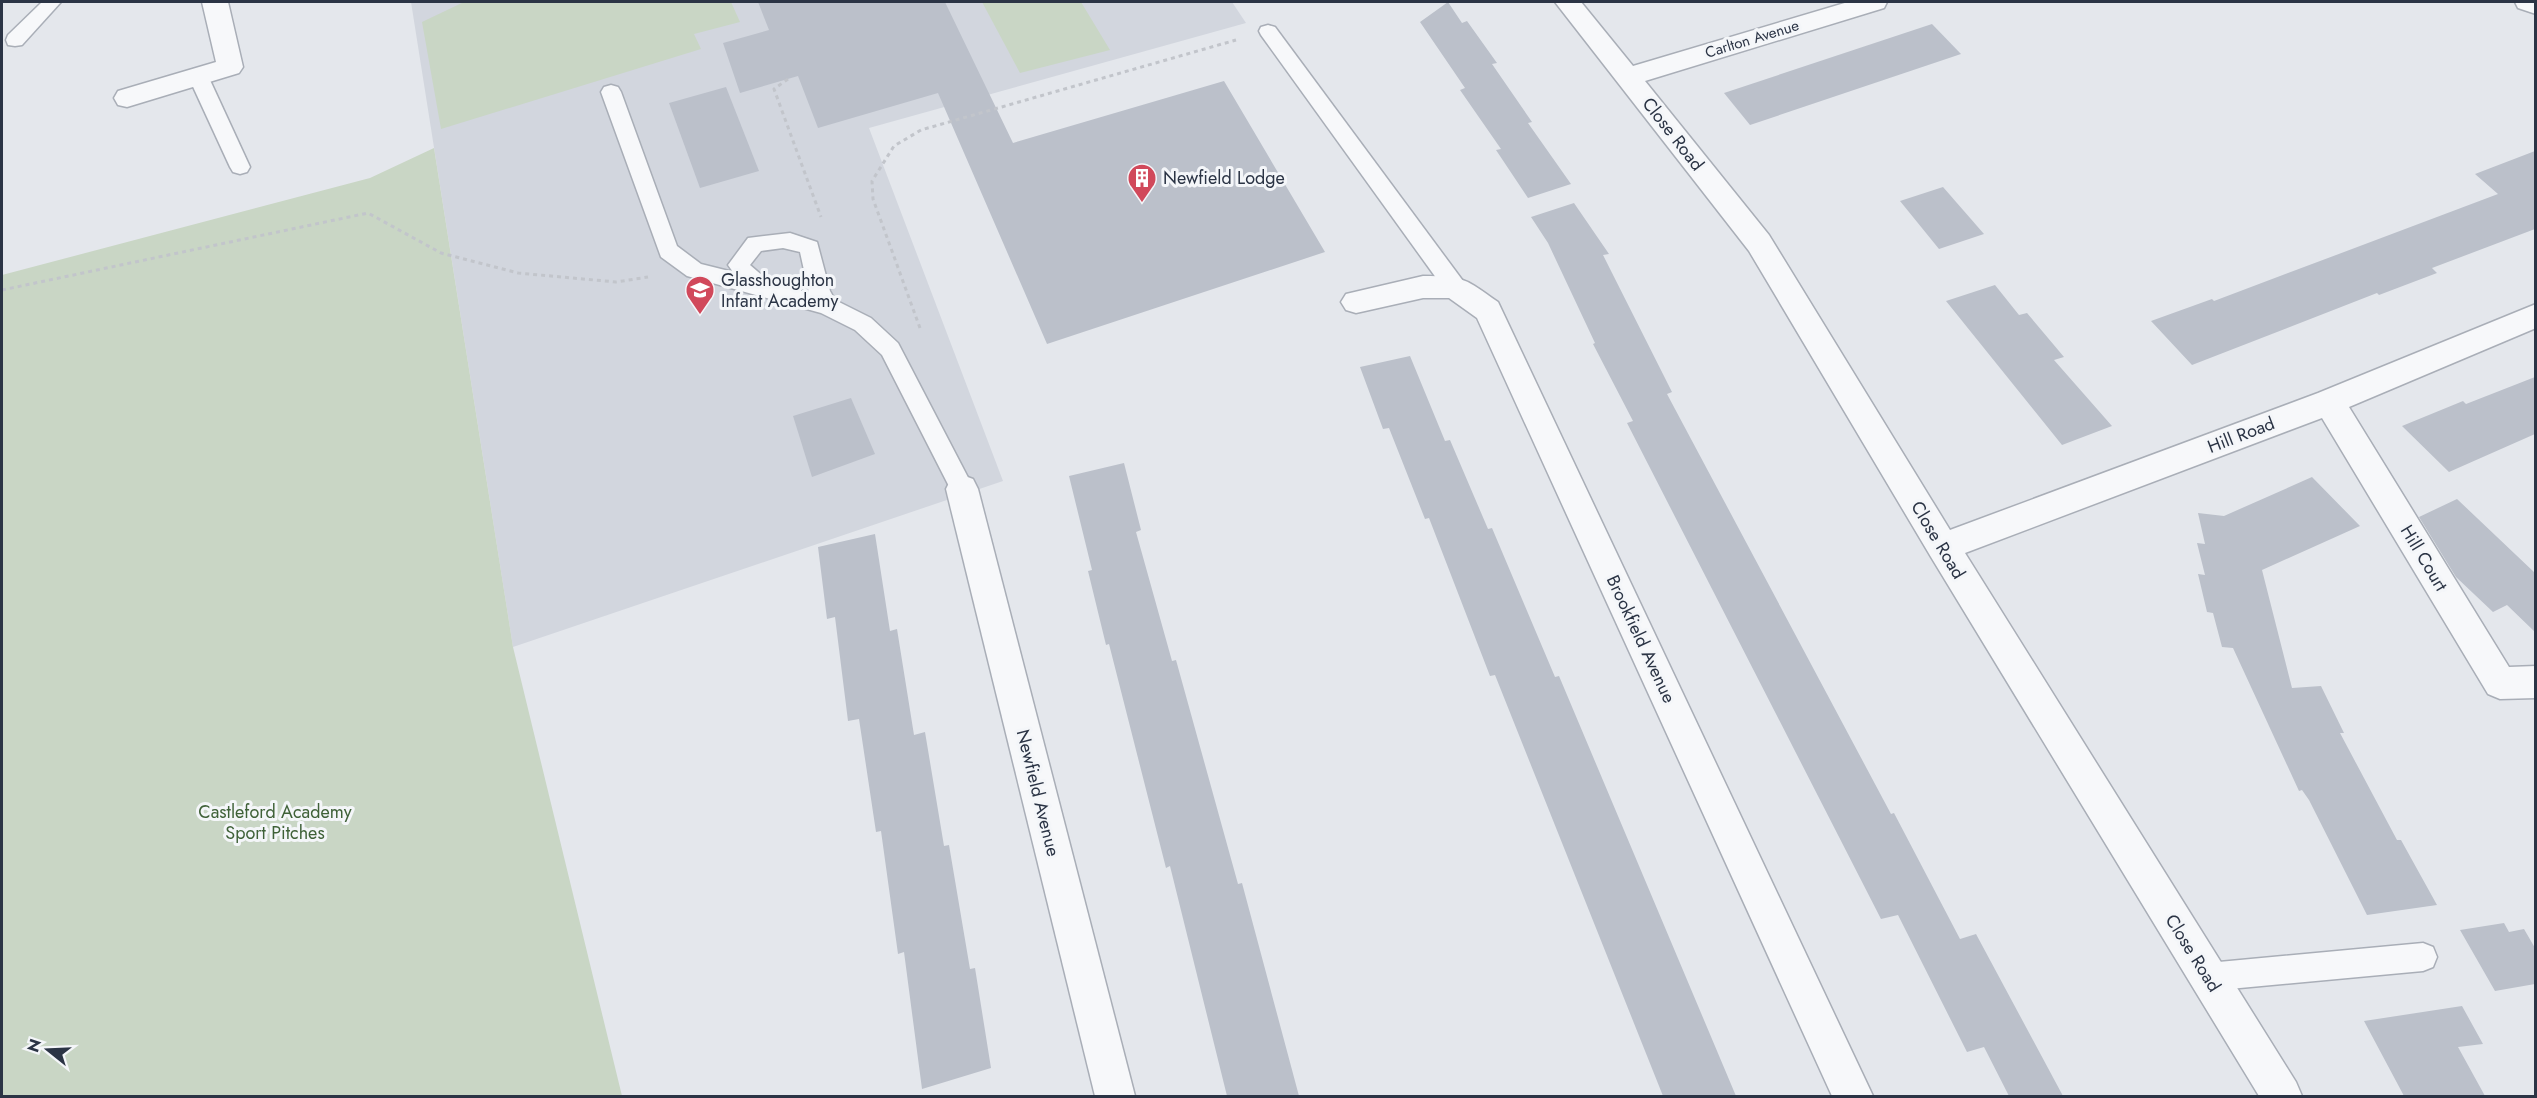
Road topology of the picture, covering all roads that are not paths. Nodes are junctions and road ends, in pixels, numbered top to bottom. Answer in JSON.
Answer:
{"nodes":[{"id":1,"x":52,"y":2,"type":"edge"},
{"id":2,"x":215,"y":2,"type":"edge"},
{"id":3,"x":1568,"y":2,"type":"edge"},
{"id":4,"x":1875,"y":2,"type":"edge"},
{"id":5,"x":2527,"y":2,"type":"edge"},
{"id":6,"x":2535,"y":6,"type":"edge"},
{"id":7,"x":1268,"y":31,"type":"road end"},
{"id":8,"x":15,"y":40,"type":"dead end"},
{"id":9,"x":199,"y":78,"type":"junction"},
{"id":10,"x":1629,"y":78,"type":"junction"},
{"id":11,"x":611,"y":92,"type":"dead end"},
{"id":12,"x":128,"y":98,"type":"dead end"},
{"id":13,"x":240,"y":167,"type":"dead end"},
{"id":14,"x":1455,"y":287,"type":"junction"},
{"id":15,"x":768,"y":291,"type":"junction"},
{"id":16,"x":1356,"y":302,"type":"dead end"},
{"id":17,"x":827,"y":306,"type":"junction"},
{"id":18,"x":2535,"y":315,"type":"edge"},
{"id":19,"x":2329,"y":402,"type":"junction"},
{"id":20,"x":962,"y":489,"type":"joint"},
{"id":21,"x":1943,"y":547,"type":"junction"},
{"id":22,"x":2535,"y":682,"type":"edge"},
{"id":23,"x":2423,"y":957,"type":"dead end"},
{"id":24,"x":2208,"y":977,"type":"junction"},
{"id":25,"x":1115,"y":1096,"type":"edge"},
{"id":26,"x":1853,"y":1096,"type":"edge"},
{"id":27,"x":2282,"y":1096,"type":"edge"}],
"edges":[{"from":1,"to":8,"type":"lane"},
{"from":2,"to":9,"type":"street"},
{"from":3,"to":10,"type":"street","name":"Close Road"},
{"from":4,"to":10,"type":"street","name":"Carlton Avenue"},
{"from":5,"to":6,"type":"street"},
{"from":7,"to":14,"type":"lane"},
{"from":9,"to":12,"type":"street"},
{"from":9,"to":13,"type":"lane"},
{"from":10,"to":21,"type":"street","name":"Close Road"},
{"from":11,"to":15,"type":"lane"},
{"from":14,"to":16,"type":"street"},
{"from":14,"to":26,"type":"street","name":"Brookfield Avenue"},
{"from":15,"to":17,"type":"lane"},
{"from":15,"to":17,"type":"lane"},
{"from":17,"to":20,"type":"lane"},
{"from":18,"to":19,"type":"street","name":"Hill Road"},
{"from":19,"to":21,"type":"street","name":"Hill Road"},
{"from":19,"to":22,"type":"street","name":"Hill Court"},
{"from":20,"to":25,"type":"street","name":"Newfield Avenue"},
{"from":21,"to":24,"type":"street","name":"Close Road"},
{"from":23,"to":24,"type":"lane"},
{"from":24,"to":27,"type":"street","name":"Close Road"}]}
